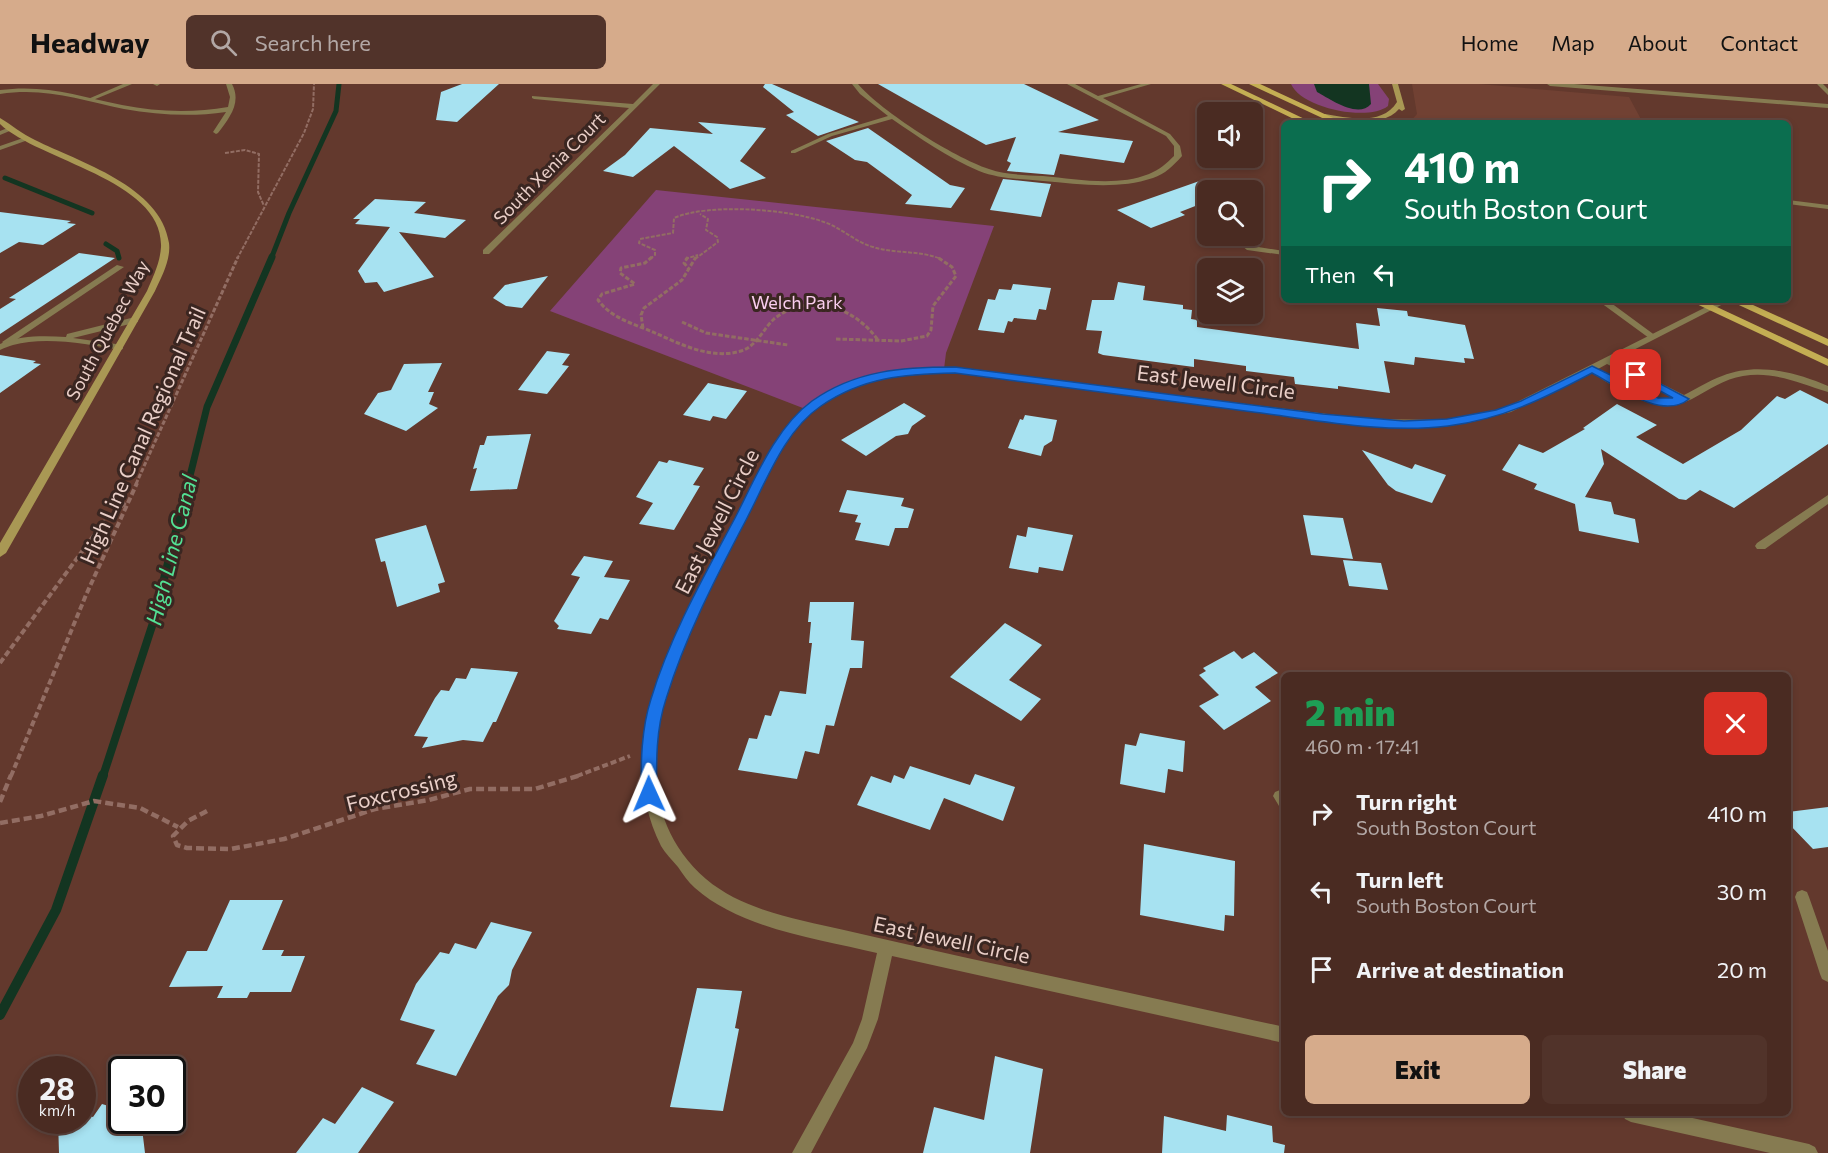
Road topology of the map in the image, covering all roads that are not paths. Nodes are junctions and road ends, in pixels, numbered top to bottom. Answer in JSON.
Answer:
{"nodes":[{"id":1,"x":129,"y":84,"type":"edge"},
{"id":2,"x":229,"y":84,"type":"edge"},
{"id":3,"x":657,"y":84,"type":"edge"},
{"id":4,"x":855,"y":84,"type":"edge"},
{"id":5,"x":1070,"y":84,"type":"edge"},
{"id":6,"x":1117,"y":84,"type":"edge"},
{"id":7,"x":1148,"y":84,"type":"edge"},
{"id":8,"x":1225,"y":84,"type":"edge"},
{"id":9,"x":1252,"y":84,"type":"edge"},
{"id":10,"x":1395,"y":84,"type":"edge"},
{"id":11,"x":1550,"y":84,"type":"edge"},
{"id":12,"x":1820,"y":84,"type":"edge"},
{"id":13,"x":0,"y":92,"type":"edge"},
{"id":14,"x":1087,"y":93,"type":"junction"},
{"id":15,"x":1828,"y":93,"type":"edge"},
{"id":16,"x":534,"y":97,"type":"dead end"},
{"id":17,"x":1097,"y":98,"type":"junction"},
{"id":18,"x":92,"y":99,"type":"junction"},
{"id":19,"x":1400,"y":102,"type":"junction"},
{"id":20,"x":633,"y":106,"type":"junction"},
{"id":21,"x":1828,"y":106,"type":"edge"},
{"id":22,"x":230,"y":109,"type":"junction"},
{"id":23,"x":1325,"y":116,"type":"junction"},
{"id":24,"x":893,"y":117,"type":"junction"},
{"id":25,"x":0,"y":120,"type":"edge"},
{"id":26,"x":1303,"y":120,"type":"edge"},
{"id":27,"x":1334,"y":120,"type":"edge"},
{"id":28,"x":1394,"y":120,"type":"edge"},
{"id":29,"x":10,"y":129,"type":"junction"},
{"id":30,"x":216,"y":132,"type":"dead end"},
{"id":31,"x":0,"y":133,"type":"edge"},
{"id":32,"x":26,"y":139,"type":"junction"},
{"id":33,"x":0,"y":148,"type":"edge"},
{"id":34,"x":793,"y":152,"type":"dead end"},
{"id":35,"x":1791,"y":202,"type":"edge"},
{"id":36,"x":1828,"y":207,"type":"edge"},
{"id":37,"x":1247,"y":246,"type":"edge"},
{"id":38,"x":486,"y":252,"type":"dead end"},
{"id":39,"x":1281,"y":253,"type":"edge"},
{"id":40,"x":120,"y":267,"type":"dead end"},
{"id":41,"x":1605,"y":303,"type":"edge"},
{"id":42,"x":1700,"y":303,"type":"edge"},
{"id":43,"x":1721,"y":303,"type":"edge"},
{"id":44,"x":1740,"y":303,"type":"edge"},
{"id":45,"x":1711,"y":308,"type":"junction"},
{"id":46,"x":135,"y":320,"type":"junction"},
{"id":47,"x":1652,"y":336,"type":"junction"},
{"id":48,"x":54,"y":339,"type":"junction"},
{"id":49,"x":1828,"y":343,"type":"edge"},
{"id":50,"x":4,"y":344,"type":"edge"},
{"id":51,"x":120,"y":347,"type":"junction"},
{"id":52,"x":1609,"y":361,"type":"junction"},
{"id":53,"x":1828,"y":363,"type":"edge"},
{"id":54,"x":1592,"y":369,"type":"junction"},
{"id":55,"x":1828,"y":389,"type":"edge"},
{"id":56,"x":1683,"y":399,"type":"junction"},
{"id":57,"x":1828,"y":500,"type":"edge"},
{"id":58,"x":1761,"y":546,"type":"dead end"},
{"id":59,"x":0,"y":553,"type":"edge"},
{"id":60,"x":1802,"y":897,"type":"dead end"},
{"id":61,"x":886,"y":948,"type":"junction"},
{"id":62,"x":1828,"y":974,"type":"edge"},
{"id":63,"x":1281,"y":1034,"type":"edge"},
{"id":64,"x":1644,"y":1116,"type":"edge"},
{"id":65,"x":801,"y":1153,"type":"edge"},
{"id":66,"x":1809,"y":1153,"type":"edge"}],
"edges":[{"from":1,"to":18,"type":"street"},
{"from":2,"to":22,"type":"street"},
{"from":3,"to":20,"type":"street","name":"South Xenia Court"},
{"from":4,"to":24,"type":"street"},
{"from":5,"to":14,"type":"street"},
{"from":6,"to":14,"type":"street"},
{"from":7,"to":17,"type":"street"},
{"from":8,"to":26,"type":"main road"},
{"from":9,"to":23,"type":"main road"},
{"from":10,"to":19,"type":"street"},
{"from":11,"to":21,"type":"street"},
{"from":12,"to":15,"type":"street"},
{"from":13,"to":18,"type":"street"},
{"from":14,"to":17,"type":"street"},
{"from":16,"to":20,"type":"street","name":"South Xenia Court"},
{"from":17,"to":24,"type":"street"},
{"from":18,"to":22,"type":"street"},
{"from":19,"to":23,"type":"street"},
{"from":19,"to":28,"type":"street"},
{"from":20,"to":38,"type":"street","name":"South Xenia Court"},
{"from":22,"to":30,"type":"street"},
{"from":23,"to":27,"type":"main road"},
{"from":24,"to":34,"type":"street"},
{"from":25,"to":29,"type":"street","name":"South Quebec Way"},
{"from":29,"to":31,"type":"street"},
{"from":29,"to":32,"type":"street","name":"South Quebec Way"},
{"from":32,"to":33,"type":"street"},
{"from":32,"to":46,"type":"street","name":"South Quebec Way"},
{"from":35,"to":36,"type":"street"},
{"from":37,"to":39,"type":"street"},
{"from":40,"to":50,"type":"street"},
{"from":41,"to":47,"type":"street"},
{"from":42,"to":45,"type":"main road"},
{"from":43,"to":45,"type":"street","name":"East Jewell Circle"},
{"from":44,"to":49,"type":"main road"},
{"from":45,"to":47,"type":"street","name":"East Jewell Circle"},
{"from":45,"to":53,"type":"main road"},
{"from":46,"to":48,"type":"street"},
{"from":46,"to":51,"type":"street","name":"South Quebec Way"},
{"from":47,"to":52,"type":"street","name":"East Jewell Circle"},
{"from":48,"to":50,"type":"street"},
{"from":48,"to":51,"type":"street"},
{"from":51,"to":59,"type":"street","name":"South Quebec Way"},
{"from":52,"to":54,"type":"street","name":"East Jewell Circle"},
{"from":52,"to":56,"type":"street"},
{"from":54,"to":56,"type":"street"},
{"from":54,"to":61,"type":"street","name":"East Jewell Circle"},
{"from":55,"to":56,"type":"street"},
{"from":57,"to":58,"type":"street"},
{"from":60,"to":62,"type":"street"},
{"from":61,"to":63,"type":"street","name":"East Jewell Circle"},
{"from":61,"to":65,"type":"street"},
{"from":64,"to":66,"type":"street"}]}
